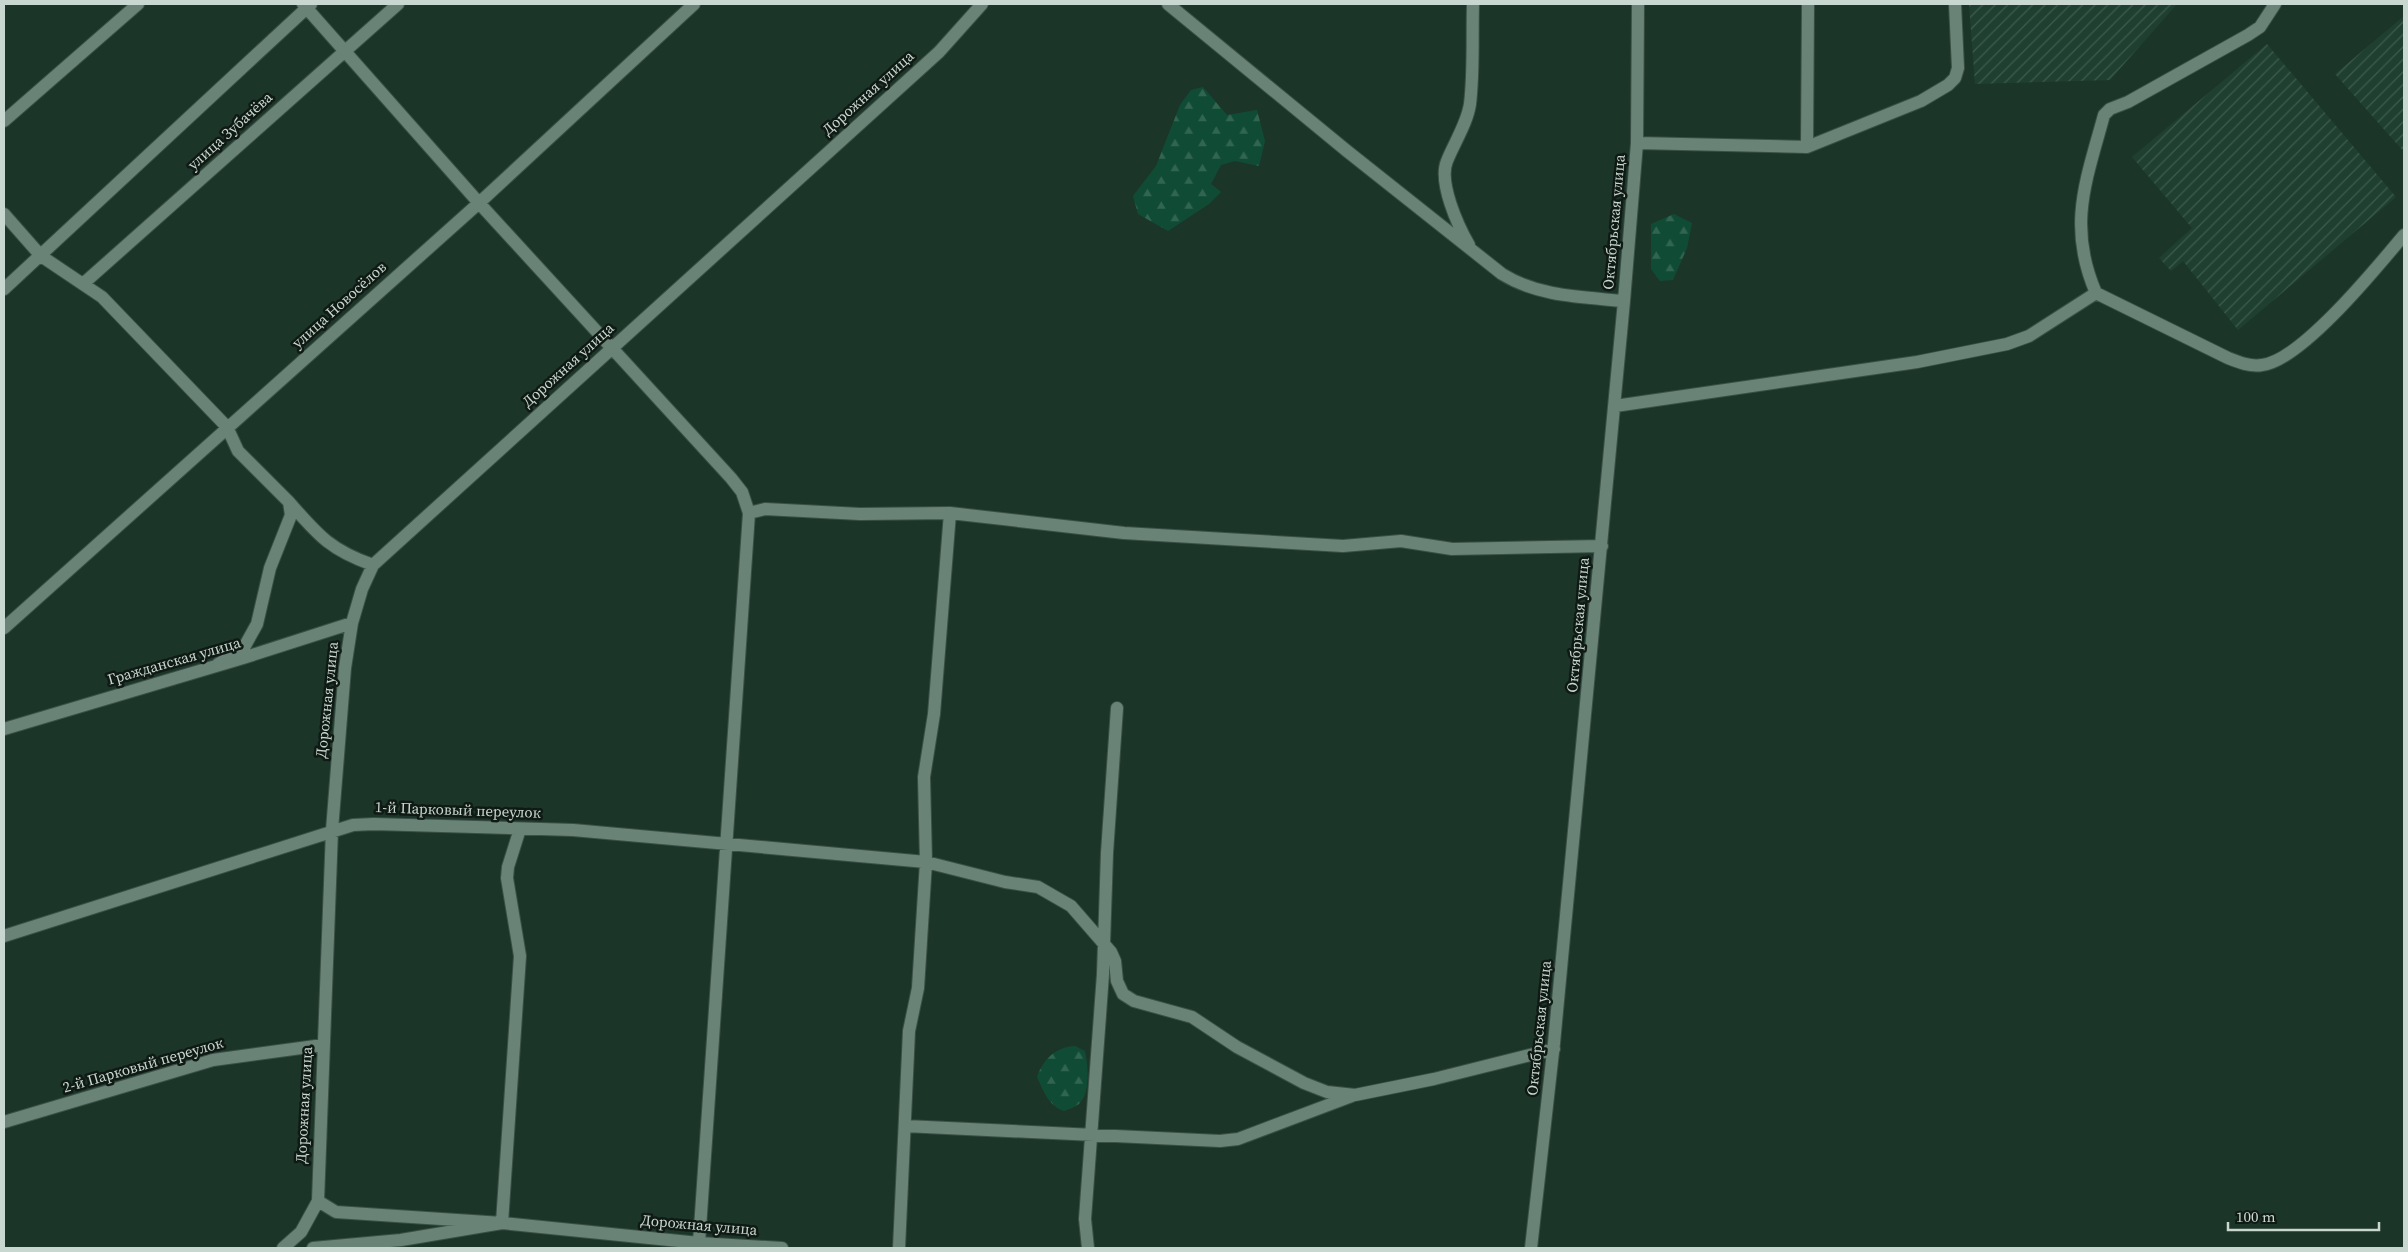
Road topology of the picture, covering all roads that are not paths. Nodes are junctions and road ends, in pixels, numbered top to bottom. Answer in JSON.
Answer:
{"nodes":[{"id":1,"x":138,"y":4,"type":"edge"},
{"id":2,"x":398,"y":4,"type":"edge"},
{"id":3,"x":694,"y":4,"type":"edge"},
{"id":4,"x":982,"y":4,"type":"edge"},
{"id":5,"x":1168,"y":4,"type":"edge"},
{"id":6,"x":1473,"y":4,"type":"edge"},
{"id":7,"x":1638,"y":4,"type":"edge"},
{"id":8,"x":1808,"y":4,"type":"edge"},
{"id":9,"x":1955,"y":4,"type":"edge"},
{"id":10,"x":2275,"y":4,"type":"edge"},
{"id":11,"x":307,"y":5,"type":"edge"},
{"id":12,"x":344,"y":52,"type":"junction"},
{"id":13,"x":4,"y":121,"type":"edge"},
{"id":14,"x":1637,"y":143,"type":"junction"},
{"id":15,"x":1807,"y":147,"type":"junction"},
{"id":16,"x":479,"y":203,"type":"junction"},
{"id":17,"x":4,"y":214,"type":"edge"},
{"id":18,"x":2404,"y":235,"type":"edge"},
{"id":19,"x":1472,"y":251,"type":"junction"},
{"id":20,"x":41,"y":256,"type":"junction"},
{"id":21,"x":84,"y":283,"type":"junction"},
{"id":22,"x":4,"y":289,"type":"edge"},
{"id":23,"x":2096,"y":293,"type":"junction"},
{"id":24,"x":1624,"y":301,"type":"junction"},
{"id":25,"x":612,"y":348,"type":"junction"},
{"id":26,"x":1615,"y":406,"type":"junction"},
{"id":27,"x":227,"y":427,"type":"junction"},
{"id":28,"x":288,"y":502,"type":"junction"},
{"id":29,"x":748,"y":513,"type":"junction"},
{"id":30,"x":950,"y":513,"type":"junction"},
{"id":31,"x":1602,"y":546,"type":"junction"},
{"id":32,"x":373,"y":566,"type":"junction"},
{"id":33,"x":352,"y":623,"type":"junction"},
{"id":34,"x":4,"y":628,"type":"edge"},
{"id":35,"x":218,"y":664,"type":"junction"},
{"id":36,"x":1117,"y":708,"type":"dead end"},
{"id":37,"x":4,"y":729,"type":"edge"},
{"id":38,"x":520,"y":828,"type":"junction"},
{"id":39,"x":332,"y":830,"type":"junction"},
{"id":40,"x":725,"y":842,"type":"junction"},
{"id":41,"x":926,"y":862,"type":"junction"},
{"id":42,"x":4,"y":936,"type":"edge"},
{"id":43,"x":1104,"y":944,"type":"junction"},
{"id":44,"x":323,"y":1045,"type":"junction"},
{"id":45,"x":1554,"y":1049,"type":"junction"},
{"id":46,"x":1355,"y":1095,"type":"junction"},
{"id":47,"x":4,"y":1122,"type":"edge"},
{"id":48,"x":905,"y":1126,"type":"junction"},
{"id":49,"x":1092,"y":1134,"type":"junction"},
{"id":50,"x":318,"y":1202,"type":"junction"},
{"id":51,"x":502,"y":1223,"type":"junction"},
{"id":52,"x":699,"y":1243,"type":"junction"},
{"id":53,"x":283,"y":1248,"type":"edge"},
{"id":54,"x":313,"y":1248,"type":"edge"},
{"id":55,"x":782,"y":1248,"type":"edge"},
{"id":56,"x":899,"y":1248,"type":"edge"},
{"id":57,"x":1088,"y":1248,"type":"edge"},
{"id":58,"x":1532,"y":1248,"type":"edge"}],
"edges":[{"from":1,"to":13,"type":"street"},
{"from":2,"to":12,"type":"street","name":"улица Зубачёва"},
{"from":3,"to":16,"type":"street","name":"улица Новосёлов"},
{"from":4,"to":25,"type":"street","name":"Дорожная улица"},
{"from":5,"to":19,"type":"street"},
{"from":6,"to":19,"type":"street"},
{"from":7,"to":14,"type":"street","name":"Октябрьская улица"},
{"from":8,"to":15,"type":"street"},
{"from":9,"to":15,"type":"street"},
{"from":10,"to":23,"type":"street"},
{"from":11,"to":12,"type":"street"},
{"from":11,"to":20,"type":"street"},
{"from":12,"to":16,"type":"street"},
{"from":12,"to":21,"type":"street","name":"улица Зубачёва"},
{"from":14,"to":15,"type":"street"},
{"from":14,"to":24,"type":"street","name":"Октябрьская улица"},
{"from":16,"to":25,"type":"street"},
{"from":16,"to":27,"type":"street","name":"улица Новосёлов"},
{"from":17,"to":20,"type":"street"},
{"from":18,"to":23,"type":"street"},
{"from":19,"to":24,"type":"street"},
{"from":20,"to":21,"type":"street"},
{"from":20,"to":22,"type":"street"},
{"from":21,"to":27,"type":"street"},
{"from":23,"to":26,"type":"street"},
{"from":24,"to":26,"type":"street","name":"Октябрьская улица"},
{"from":25,"to":29,"type":"street"},
{"from":25,"to":32,"type":"street","name":"Дорожная улица"},
{"from":26,"to":31,"type":"street","name":"Октябрьская улица"},
{"from":27,"to":28,"type":"street"},
{"from":27,"to":34,"type":"street","name":"улица Новосёлов"},
{"from":28,"to":32,"type":"street"},
{"from":28,"to":35,"type":"street"},
{"from":29,"to":30,"type":"street"},
{"from":29,"to":40,"type":"street"},
{"from":30,"to":31,"type":"street"},
{"from":30,"to":41,"type":"street"},
{"from":31,"to":45,"type":"street","name":"Октябрьская улица"},
{"from":32,"to":33,"type":"street","name":"Дорожная улица"},
{"from":33,"to":35,"type":"street","name":"Гражданская улица"},
{"from":33,"to":39,"type":"street","name":"Дорожная улица"},
{"from":35,"to":37,"type":"street","name":"Гражданская улица"},
{"from":36,"to":43,"type":"street"},
{"from":38,"to":39,"type":"street","name":"1-й Парковый переулок"},
{"from":38,"to":40,"type":"street","name":"1-й Парковый переулок"},
{"from":38,"to":51,"type":"street"},
{"from":39,"to":42,"type":"street","name":"1-й Парковый переулок"},
{"from":39,"to":44,"type":"street","name":"Дорожная улица"},
{"from":40,"to":41,"type":"street","name":"1-й Парковый переулок"},
{"from":40,"to":52,"type":"street"},
{"from":41,"to":43,"type":"street","name":"1-й Парковый переулок"},
{"from":41,"to":48,"type":"street"},
{"from":43,"to":46,"type":"street","name":"1-й Парковый переулок"},
{"from":43,"to":49,"type":"street"},
{"from":44,"to":47,"type":"street","name":"2-й Парковый переулок"},
{"from":44,"to":50,"type":"street","name":"Дорожная улица"},
{"from":45,"to":46,"type":"street"},
{"from":45,"to":58,"type":"street","name":"Октябрьская улица"},
{"from":46,"to":49,"type":"street"},
{"from":48,"to":49,"type":"street"},
{"from":48,"to":56,"type":"street"},
{"from":49,"to":57,"type":"street"},
{"from":50,"to":51,"type":"street","name":"Дорожная улица"},
{"from":50,"to":53,"type":"street"},
{"from":51,"to":52,"type":"street","name":"Дорожная улица"},
{"from":51,"to":54,"type":"street"},
{"from":52,"to":55,"type":"street","name":"Дорожная улица"}]}
